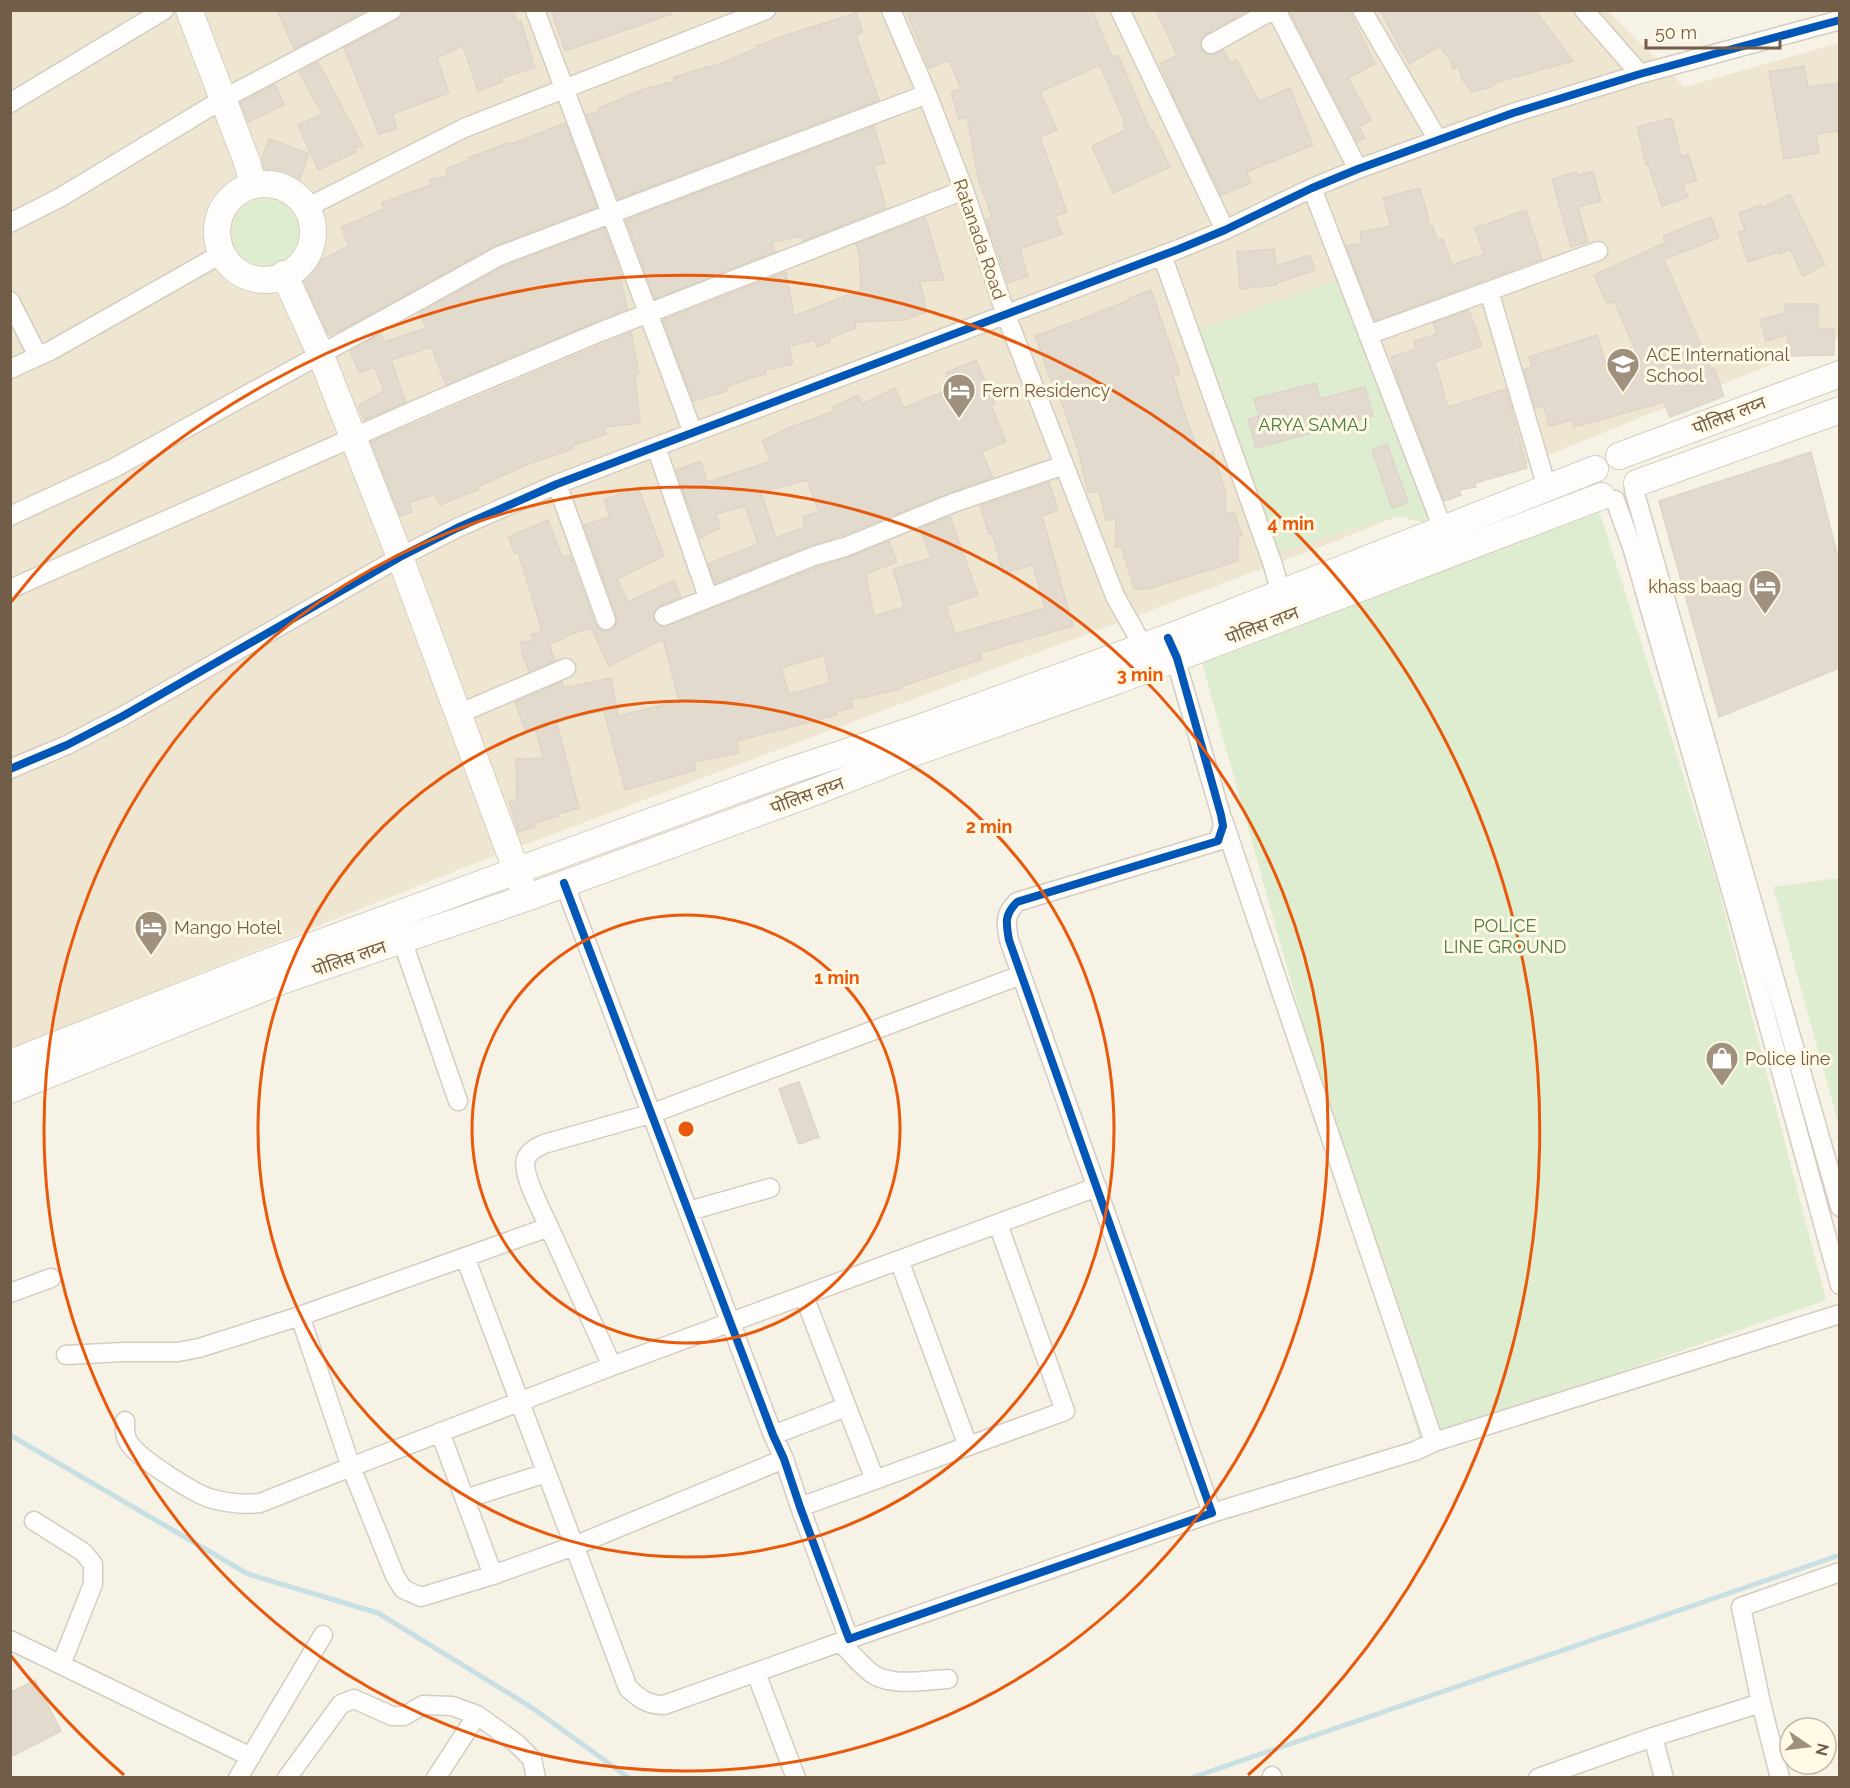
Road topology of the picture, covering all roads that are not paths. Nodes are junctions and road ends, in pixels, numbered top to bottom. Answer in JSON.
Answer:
{"nodes":[{"id":1,"x":164,"y":10,"type":"edge"},
{"id":2,"x":189,"y":10,"type":"edge"},
{"id":3,"x":392,"y":10,"type":"edge"},
{"id":4,"x":535,"y":10,"type":"edge"},
{"id":5,"x":766,"y":10,"type":"edge"},
{"id":6,"x":891,"y":10,"type":"edge"},
{"id":7,"x":1120,"y":10,"type":"edge"},
{"id":8,"x":1275,"y":10,"type":"edge"},
{"id":9,"x":1362,"y":10,"type":"edge"},
{"id":10,"x":1584,"y":10,"type":"edge"},
{"id":11,"x":1839,"y":20,"type":"edge"},
{"id":12,"x":1211,"y":44,"type":"dead end"},
{"id":13,"x":1640,"y":74,"type":"junction"},
{"id":14,"x":565,"y":89,"type":"junction"},
{"id":15,"x":927,"y":94,"type":"junction"},
{"id":16,"x":223,"y":99,"type":"junction"},
{"id":17,"x":10,"y":103,"type":"edge"},
{"id":18,"x":1438,"y":141,"type":"junction"},
{"id":19,"x":1359,"y":169,"type":"junction"},
{"id":20,"x":253,"y":185,"type":"junction"},
{"id":21,"x":1312,"y":188,"type":"junction"},
{"id":22,"x":964,"y":190,"type":"junction"},
{"id":23,"x":306,"y":208,"type":"junction"},
{"id":24,"x":610,"y":213,"type":"junction"},
{"id":25,"x":10,"y":223,"type":"edge"},
{"id":26,"x":1225,"y":230,"type":"junction"},
{"id":27,"x":1598,"y":251,"type":"dead end"},
{"id":28,"x":223,"y":253,"type":"junction"},
{"id":29,"x":1162,"y":255,"type":"junction"},
{"id":30,"x":284,"y":274,"type":"junction"},
{"id":31,"x":1489,"y":291,"type":"junction"},
{"id":32,"x":10,"y":301,"type":"edge"},
{"id":33,"x":650,"y":313,"type":"junction"},
{"id":34,"x":1006,"y":315,"type":"junction"},
{"id":35,"x":1368,"y":335,"type":"junction"},
{"id":36,"x":320,"y":353,"type":"junction"},
{"id":37,"x":38,"y":356,"type":"junction"},
{"id":38,"x":10,"y":369,"type":"edge"},
{"id":39,"x":1839,"y":374,"type":"edge"},
{"id":40,"x":1839,"y":410,"type":"edge"},
{"id":41,"x":693,"y":433,"type":"junction"},
{"id":42,"x":352,"y":438,"type":"junction"},
{"id":43,"x":656,"y":447,"type":"junction"},
{"id":44,"x":1619,"y":456,"type":"junction"},
{"id":45,"x":1064,"y":465,"type":"junction"},
{"id":46,"x":1595,"y":469,"type":"junction"},
{"id":47,"x":557,"y":484,"type":"junction"},
{"id":48,"x":1546,"y":488,"type":"junction"},
{"id":49,"x":1622,"y":492,"type":"junction"},
{"id":50,"x":10,"y":516,"type":"edge"},
{"id":51,"x":1443,"y":529,"type":"junction"},
{"id":52,"x":400,"y":557,"type":"junction"},
{"id":53,"x":10,"y":589,"type":"edge"},
{"id":54,"x":1281,"y":592,"type":"junction"},
{"id":55,"x":708,"y":597,"type":"junction"},
{"id":56,"x":664,"y":616,"type":"dead end"},
{"id":57,"x":606,"y":620,"type":"dead end"},
{"id":58,"x":1160,"y":652,"type":"junction"},
{"id":59,"x":566,"y":668,"type":"dead end"},
{"id":60,"x":458,"y":714,"type":"junction"},
{"id":61,"x":10,"y":769,"type":"edge"},
{"id":62,"x":1221,"y":815,"type":"junction"},
{"id":63,"x":517,"y":871,"type":"junction"},
{"id":64,"x":564,"y":883,"type":"junction"},
{"id":65,"x":526,"y":898,"type":"junction"},
{"id":66,"x":402,"y":940,"type":"junction"},
{"id":67,"x":1021,"y":975,"type":"junction"},
{"id":68,"x":10,"y":1063,"type":"edge"},
{"id":69,"x":10,"y":1090,"type":"edge"},
{"id":70,"x":459,"y":1101,"type":"dead end"},
{"id":71,"x":653,"y":1113,"type":"junction"},
{"id":72,"x":1097,"y":1187,"type":"junction"},
{"id":73,"x":770,"y":1188,"type":"dead end"},
{"id":74,"x":1839,"y":1207,"type":"edge"},
{"id":75,"x":689,"y":1211,"type":"junction"},
{"id":76,"x":999,"y":1224,"type":"junction"},
{"id":77,"x":549,"y":1227,"type":"junction"},
{"id":78,"x":465,"y":1257,"type":"junction"},
{"id":79,"x":899,"y":1260,"type":"junction"},
{"id":80,"x":51,"y":1278,"type":"dead end"},
{"id":81,"x":1839,"y":1286,"type":"edge"},
{"id":82,"x":10,"y":1293,"type":"edge"},
{"id":83,"x":804,"y":1296,"type":"junction"},
{"id":84,"x":1839,"y":1314,"type":"edge"},
{"id":85,"x":300,"y":1316,"type":"junction"},
{"id":86,"x":731,"y":1323,"type":"junction"},
{"id":87,"x":66,"y":1356,"type":"dead end"},
{"id":88,"x":612,"y":1366,"type":"junction"},
{"id":89,"x":519,"y":1401,"type":"junction"},
{"id":90,"x":846,"y":1407,"type":"junction"},
{"id":91,"x":125,"y":1421,"type":"dead end"},
{"id":92,"x":440,"y":1432,"type":"junction"},
{"id":93,"x":773,"y":1435,"type":"junction"},
{"id":94,"x":1434,"y":1442,"type":"junction"},
{"id":95,"x":968,"y":1446,"type":"junction"},
{"id":96,"x":784,"y":1459,"type":"junction"},
{"id":97,"x":351,"y":1467,"type":"junction"},
{"id":98,"x":546,"y":1473,"type":"junction"},
{"id":99,"x":874,"y":1480,"type":"junction"},
{"id":100,"x":465,"y":1499,"type":"junction"},
{"id":101,"x":800,"y":1507,"type":"junction"},
{"id":102,"x":1212,"y":1514,"type":"junction"},
{"id":103,"x":34,"y":1521,"type":"dead end"},
{"id":104,"x":574,"y":1546,"type":"junction"},
{"id":105,"x":1839,"y":1572,"type":"edge"},
{"id":106,"x":493,"y":1575,"type":"junction"},
{"id":107,"x":323,"y":1635,"type":"dead end"},
{"id":108,"x":10,"y":1640,"type":"edge"},
{"id":109,"x":845,"y":1640,"type":"junction"},
{"id":110,"x":61,"y":1665,"type":"junction"},
{"id":111,"x":756,"y":1673,"type":"junction"},
{"id":112,"x":948,"y":1679,"type":"dead end"},
{"id":113,"x":1761,"y":1703,"type":"junction"},
{"id":114,"x":477,"y":1715,"type":"junction"},
{"id":115,"x":1653,"y":1737,"type":"junction"},
{"id":116,"x":251,"y":1757,"type":"junction"},
{"id":117,"x":1583,"y":1770,"type":"edge"},
{"id":118,"x":238,"y":1778,"type":"edge"},
{"id":119,"x":287,"y":1778,"type":"edge"},
{"id":120,"x":436,"y":1778,"type":"edge"},
{"id":121,"x":536,"y":1778,"type":"edge"},
{"id":122,"x":796,"y":1778,"type":"edge"},
{"id":123,"x":1538,"y":1778,"type":"edge"},
{"id":124,"x":1664,"y":1778,"type":"edge"},
{"id":125,"x":1780,"y":1778,"type":"edge"}],
"edges":[{"from":1,"to":17,"type":"street"},
{"from":2,"to":16,"type":"street"},
{"from":3,"to":16,"type":"street"},
{"from":4,"to":14,"type":"street"},
{"from":5,"to":14,"type":"street"},
{"from":6,"to":15,"type":"street","name":"Ratanada Road"},
{"from":7,"to":26,"type":"street"},
{"from":8,"to":12,"type":"street"},
{"from":8,"to":19,"type":"street"},
{"from":9,"to":18,"type":"street"},
{"from":10,"to":13,"type":"street"},
{"from":11,"to":13,"type":"street"},
{"from":13,"to":18,"type":"street"},
{"from":14,"to":23,"type":"street"},
{"from":14,"to":24,"type":"street"},
{"from":15,"to":22,"type":"street","name":"Ratanada Road"},
{"from":15,"to":24,"type":"street"},
{"from":16,"to":20,"type":"street"},
{"from":16,"to":25,"type":"street"},
{"from":18,"to":19,"type":"street"},
{"from":19,"to":21,"type":"street"},
{"from":20,"to":23,"type":"street"},
{"from":20,"to":28,"type":"street"},
{"from":21,"to":26,"type":"street"},
{"from":21,"to":35,"type":"street"},
{"from":22,"to":33,"type":"street"},
{"from":22,"to":34,"type":"street","name":"Ratanada Road"},
{"from":23,"to":30,"type":"street"},
{"from":24,"to":33,"type":"street"},
{"from":24,"to":36,"type":"street"},
{"from":26,"to":29,"type":"street"},
{"from":27,"to":31,"type":"street"},
{"from":28,"to":30,"type":"street"},
{"from":28,"to":37,"type":"street"},
{"from":29,"to":34,"type":"street"},
{"from":29,"to":54,"type":"street"},
{"from":30,"to":36,"type":"street"},
{"from":31,"to":35,"type":"street"},
{"from":31,"to":48,"type":"street"},
{"from":32,"to":37,"type":"street"},
{"from":33,"to":41,"type":"street"},
{"from":33,"to":42,"type":"street"},
{"from":34,"to":41,"type":"street"},
{"from":34,"to":45,"type":"street","name":"Ratanada Road"},
{"from":35,"to":51,"type":"street"},
{"from":36,"to":42,"type":"street"},
{"from":36,"to":50,"type":"street"},
{"from":37,"to":38,"type":"street"},
{"from":39,"to":44,"type":"street","name":"पोलिस लय्न"},
{"from":40,"to":49,"type":"street","name":"पोलिस लय्न"},
{"from":41,"to":43,"type":"street"},
{"from":42,"to":52,"type":"street"},
{"from":42,"to":53,"type":"street"},
{"from":43,"to":47,"type":"street"},
{"from":43,"to":55,"type":"street"},
{"from":44,"to":46,"type":"street"},
{"from":44,"to":49,"type":"street"},
{"from":45,"to":55,"type":"street"},
{"from":45,"to":58,"type":"street","name":"Ratanada Road"},
{"from":46,"to":48,"type":"street"},
{"from":46,"to":49,"type":"street"},
{"from":47,"to":52,"type":"street"},
{"from":47,"to":57,"type":"street"},
{"from":48,"to":51,"type":"street"},
{"from":49,"to":58,"type":"street","name":"पोलिस लय्न"},
{"from":49,"to":74,"type":"street"},
{"from":49,"to":81,"type":"street"},
{"from":51,"to":54,"type":"street"},
{"from":52,"to":60,"type":"street"},
{"from":52,"to":61,"type":"street"},
{"from":54,"to":58,"type":"street"},
{"from":55,"to":56,"type":"street"},
{"from":58,"to":62,"type":"street","name":"Ratanada Road"},
{"from":58,"to":63,"type":"street"},
{"from":58,"to":64,"type":"street","name":"पोलिस लय्न"},
{"from":59,"to":60,"type":"street"},
{"from":60,"to":63,"type":"street"},
{"from":62,"to":67,"type":"street"},
{"from":62,"to":94,"type":"street","name":"Ratanada Road"},
{"from":63,"to":65,"type":"street"},
{"from":63,"to":68,"type":"street"},
{"from":64,"to":65,"type":"street","name":"पोलिस लय्न"},
{"from":64,"to":71,"type":"street"},
{"from":65,"to":66,"type":"street","name":"पोलिस लय्न"},
{"from":66,"to":69,"type":"street","name":"पोलिस लय्न"},
{"from":66,"to":70,"type":"street"},
{"from":67,"to":71,"type":"street"},
{"from":67,"to":72,"type":"street"},
{"from":71,"to":75,"type":"street"},
{"from":71,"to":77,"type":"street"},
{"from":72,"to":76,"type":"street"},
{"from":72,"to":102,"type":"street"},
{"from":73,"to":75,"type":"street"},
{"from":75,"to":86,"type":"street"},
{"from":76,"to":79,"type":"street"},
{"from":76,"to":95,"type":"street"},
{"from":77,"to":78,"type":"street"},
{"from":77,"to":88,"type":"street"},
{"from":78,"to":85,"type":"street"},
{"from":78,"to":89,"type":"street"},
{"from":79,"to":83,"type":"street"},
{"from":79,"to":95,"type":"street"},
{"from":80,"to":82,"type":"street"},
{"from":83,"to":86,"type":"street"},
{"from":83,"to":90,"type":"street"},
{"from":84,"to":94,"type":"street"},
{"from":85,"to":87,"type":"street"},
{"from":85,"to":97,"type":"street"},
{"from":86,"to":88,"type":"street"},
{"from":86,"to":93,"type":"street"},
{"from":88,"to":89,"type":"street"},
{"from":89,"to":92,"type":"street"},
{"from":89,"to":98,"type":"street"},
{"from":90,"to":93,"type":"street"},
{"from":90,"to":99,"type":"street"},
{"from":91,"to":97,"type":"street"},
{"from":92,"to":97,"type":"street"},
{"from":92,"to":100,"type":"street"},
{"from":93,"to":96,"type":"street"},
{"from":94,"to":102,"type":"street"},
{"from":95,"to":99,"type":"street"},
{"from":96,"to":101,"type":"street"},
{"from":96,"to":104,"type":"street"},
{"from":97,"to":106,"type":"street"},
{"from":98,"to":100,"type":"street"},
{"from":98,"to":104,"type":"street"},
{"from":99,"to":101,"type":"street"},
{"from":100,"to":106,"type":"street"},
{"from":101,"to":109,"type":"street"},
{"from":102,"to":109,"type":"street"},
{"from":103,"to":110,"type":"street"},
{"from":104,"to":106,"type":"street"},
{"from":104,"to":111,"type":"street"},
{"from":105,"to":113,"type":"street"},
{"from":107,"to":116,"type":"street"},
{"from":108,"to":110,"type":"street"},
{"from":109,"to":111,"type":"street"},
{"from":109,"to":112,"type":"street"},
{"from":110,"to":116,"type":"street"},
{"from":111,"to":122,"type":"street"},
{"from":113,"to":115,"type":"street"},
{"from":113,"to":125,"type":"street"},
{"from":114,"to":119,"type":"street"},
{"from":114,"to":120,"type":"street"},
{"from":114,"to":121,"type":"street"},
{"from":115,"to":117,"type":"street"},
{"from":115,"to":124,"type":"street"},
{"from":116,"to":118,"type":"street"},
{"from":117,"to":123,"type":"street"}]}
